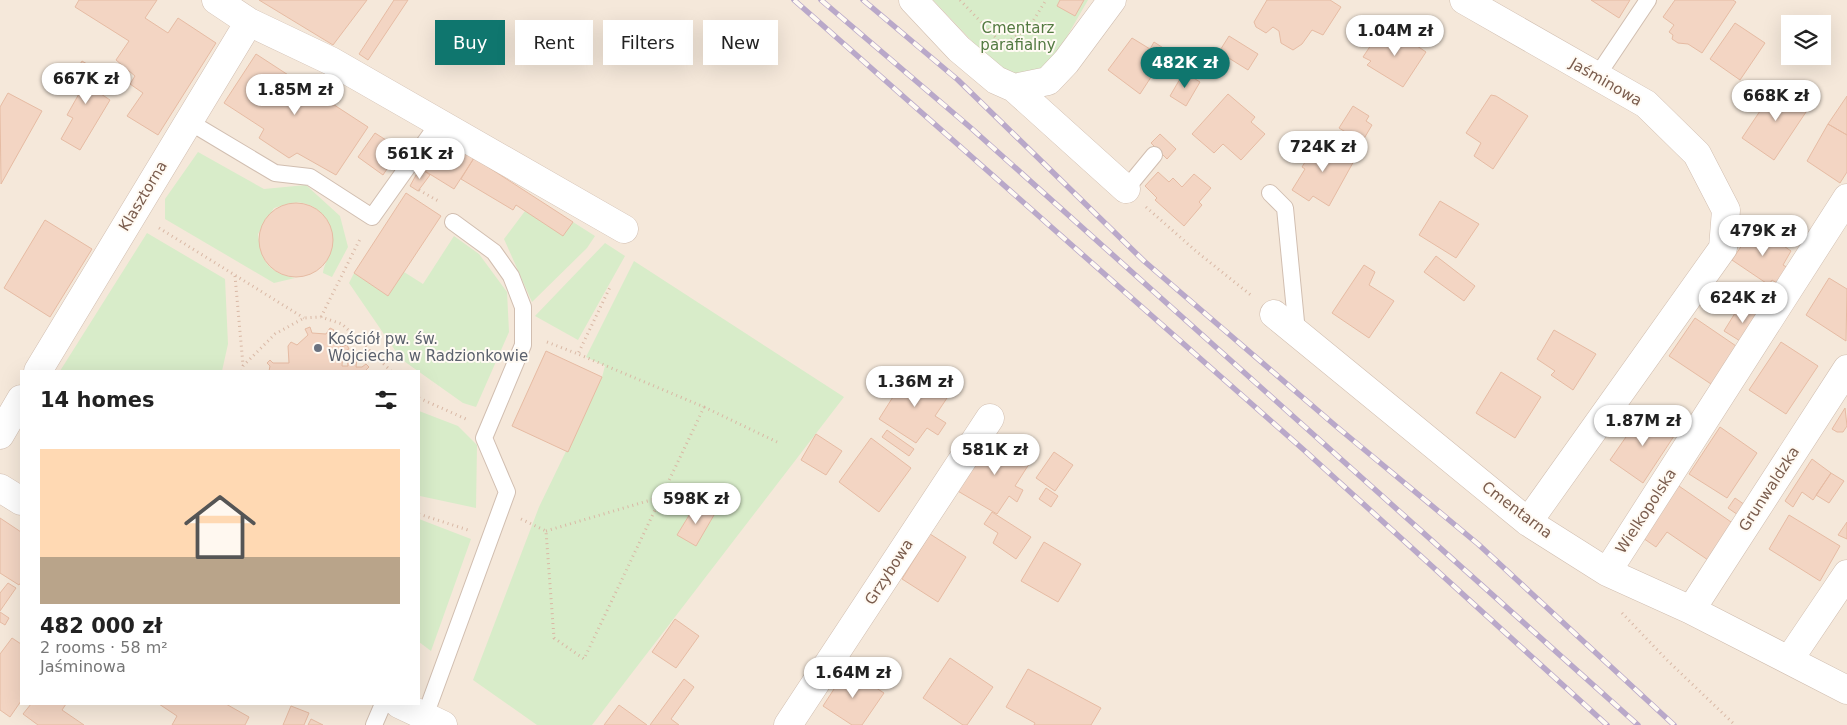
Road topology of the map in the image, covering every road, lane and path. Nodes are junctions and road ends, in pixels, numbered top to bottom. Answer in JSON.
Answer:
{"nodes":[{"id":1,"x":216,"y":0,"type":"edge"},
{"id":2,"x":913,"y":0,"type":"edge"},
{"id":3,"x":960,"y":0,"type":"edge"},
{"id":4,"x":1046,"y":0,"type":"edge"},
{"id":5,"x":1464,"y":0,"type":"edge"},
{"id":6,"x":1648,"y":0,"type":"edge"},
{"id":7,"x":1110,"y":1,"type":"edge"},
{"id":8,"x":249,"y":22,"type":"junction"},
{"id":9,"x":1597,"y":76,"type":"junction"},
{"id":10,"x":1005,"y":84,"type":"junction"},
{"id":11,"x":188,"y":121,"type":"junction"},
{"id":12,"x":438,"y":124,"type":"junction"},
{"id":13,"x":1154,"y":155,"type":"dead end"},
{"id":14,"x":400,"y":178,"type":"junction"},
{"id":15,"x":1126,"y":189,"type":"junction"},
{"id":16,"x":1270,"y":193,"type":"dead end"},
{"id":17,"x":1847,"y":198,"type":"edge"},
{"id":18,"x":133,"y":212,"type":"junction"},
{"id":19,"x":372,"y":217,"type":"junction"},
{"id":20,"x":453,"y":222,"type":"joint"},
{"id":21,"x":624,"y":229,"type":"dead end"},
{"id":22,"x":235,"y":276,"type":"junction"},
{"id":23,"x":611,"y":285,"type":"dead end"},
{"id":24,"x":1274,"y":314,"type":"joint"},
{"id":25,"x":321,"y":317,"type":"junction"},
{"id":26,"x":304,"y":318,"type":"junction"},
{"id":27,"x":523,"y":332,"type":"junction"},
{"id":28,"x":1296,"y":332,"type":"junction"},
{"id":29,"x":578,"y":354,"type":"junction"},
{"id":30,"x":243,"y":366,"type":"junction"},
{"id":31,"x":1847,"y":369,"type":"edge"},
{"id":32,"x":39,"y":370,"type":"edge"},
{"id":33,"x":242,"y":370,"type":"edge"},
{"id":34,"x":390,"y":370,"type":"edge"},
{"id":35,"x":420,"y":398,"type":"edge"},
{"id":36,"x":20,"y":402,"type":"edge"},
{"id":37,"x":704,"y":407,"type":"junction"},
{"id":38,"x":990,"y":418,"type":"dead end"},
{"id":39,"x":487,"y":429,"type":"junction"},
{"id":40,"x":0,"y":435,"type":"edge"},
{"id":41,"x":777,"y":442,"type":"dead end"},
{"id":42,"x":0,"y":488,"type":"edge"},
{"id":43,"x":661,"y":497,"type":"junction"},
{"id":44,"x":20,"y":500,"type":"edge"},
{"id":45,"x":501,"y":509,"type":"junction"},
{"id":46,"x":420,"y":514,"type":"edge"},
{"id":47,"x":1528,"y":522,"type":"junction"},
{"id":48,"x":546,"y":531,"type":"junction"},
{"id":49,"x":490,"y":537,"type":"junction"},
{"id":50,"x":1607,"y":572,"type":"junction"},
{"id":51,"x":1847,"y":574,"type":"edge"},
{"id":52,"x":1616,"y":607,"type":"dead end"},
{"id":53,"x":1691,"y":610,"type":"junction"},
{"id":54,"x":1789,"y":660,"type":"junction"},
{"id":55,"x":1847,"y":690,"type":"edge"},
{"id":56,"x":383,"y":705,"type":"edge"},
{"id":57,"x":401,"y":705,"type":"edge"},
{"id":58,"x":434,"y":721,"type":"edge"},
{"id":59,"x":374,"y":725,"type":"edge"},
{"id":60,"x":788,"y":725,"type":"edge"},
{"id":61,"x":1735,"y":725,"type":"edge"}],
"edges":[{"from":1,"to":8,"type":"street"},
{"from":2,"to":10,"type":"street"},
{"from":3,"to":4,"type":"path"},
{"from":5,"to":9,"type":"street","name":"Jaśminowa"},
{"from":6,"to":9,"type":"lane"},
{"from":7,"to":10,"type":"street"},
{"from":8,"to":11,"type":"street","name":"Klasztorna"},
{"from":8,"to":12,"type":"street"},
{"from":9,"to":47,"type":"street","name":"Jaśminowa"},
{"from":10,"to":15,"type":"street"},
{"from":11,"to":18,"type":"street","name":"Klasztorna"},
{"from":11,"to":19,"type":"lane"},
{"from":12,"to":14,"type":"lane"},
{"from":12,"to":21,"type":"street"},
{"from":13,"to":15,"type":"lane"},
{"from":14,"to":19,"type":"lane"},
{"from":14,"to":20,"type":"path"},
{"from":15,"to":24,"type":"path"},
{"from":16,"to":28,"type":"lane"},
{"from":17,"to":50,"type":"street","name":"Wielkopolska"},
{"from":18,"to":22,"type":"path"},
{"from":18,"to":32,"type":"street","name":"Klasztorna"},
{"from":19,"to":25,"type":"path"},
{"from":20,"to":27,"type":"lane"},
{"from":22,"to":26,"type":"path"},
{"from":22,"to":30,"type":"path"},
{"from":23,"to":29,"type":"path"},
{"from":24,"to":28,"type":"street","name":"Cmentarna"},
{"from":25,"to":26,"type":"path"},
{"from":25,"to":34,"type":"path"},
{"from":26,"to":30,"type":"path"},
{"from":27,"to":29,"type":"path"},
{"from":27,"to":39,"type":"lane"},
{"from":28,"to":47,"type":"street","name":"Cmentarna"},
{"from":29,"to":37,"type":"path"},
{"from":30,"to":33,"type":"path"},
{"from":31,"to":53,"type":"street","name":"Grunwaldzka"},
{"from":35,"to":39,"type":"path"},
{"from":36,"to":40,"type":"street"},
{"from":37,"to":41,"type":"path"},
{"from":37,"to":43,"type":"path"},
{"from":38,"to":60,"type":"street","name":"Grzybowa"},
{"from":39,"to":45,"type":"lane"},
{"from":42,"to":44,"type":"street"},
{"from":43,"to":48,"type":"path"},
{"from":43,"to":48,"type":"path"},
{"from":45,"to":48,"type":"path"},
{"from":45,"to":49,"type":"lane"},
{"from":46,"to":49,"type":"path"},
{"from":47,"to":50,"type":"street","name":"Cmentarna"},
{"from":49,"to":58,"type":"lane"},
{"from":50,"to":53,"type":"street","name":"Cmentarna"},
{"from":51,"to":54,"type":"street"},
{"from":52,"to":61,"type":"path"},
{"from":53,"to":54,"type":"street","name":"Cmentarna"},
{"from":54,"to":55,"type":"street","name":"Cmentarna"},
{"from":56,"to":59,"type":"lane"},
{"from":57,"to":58,"type":"street"}]}
